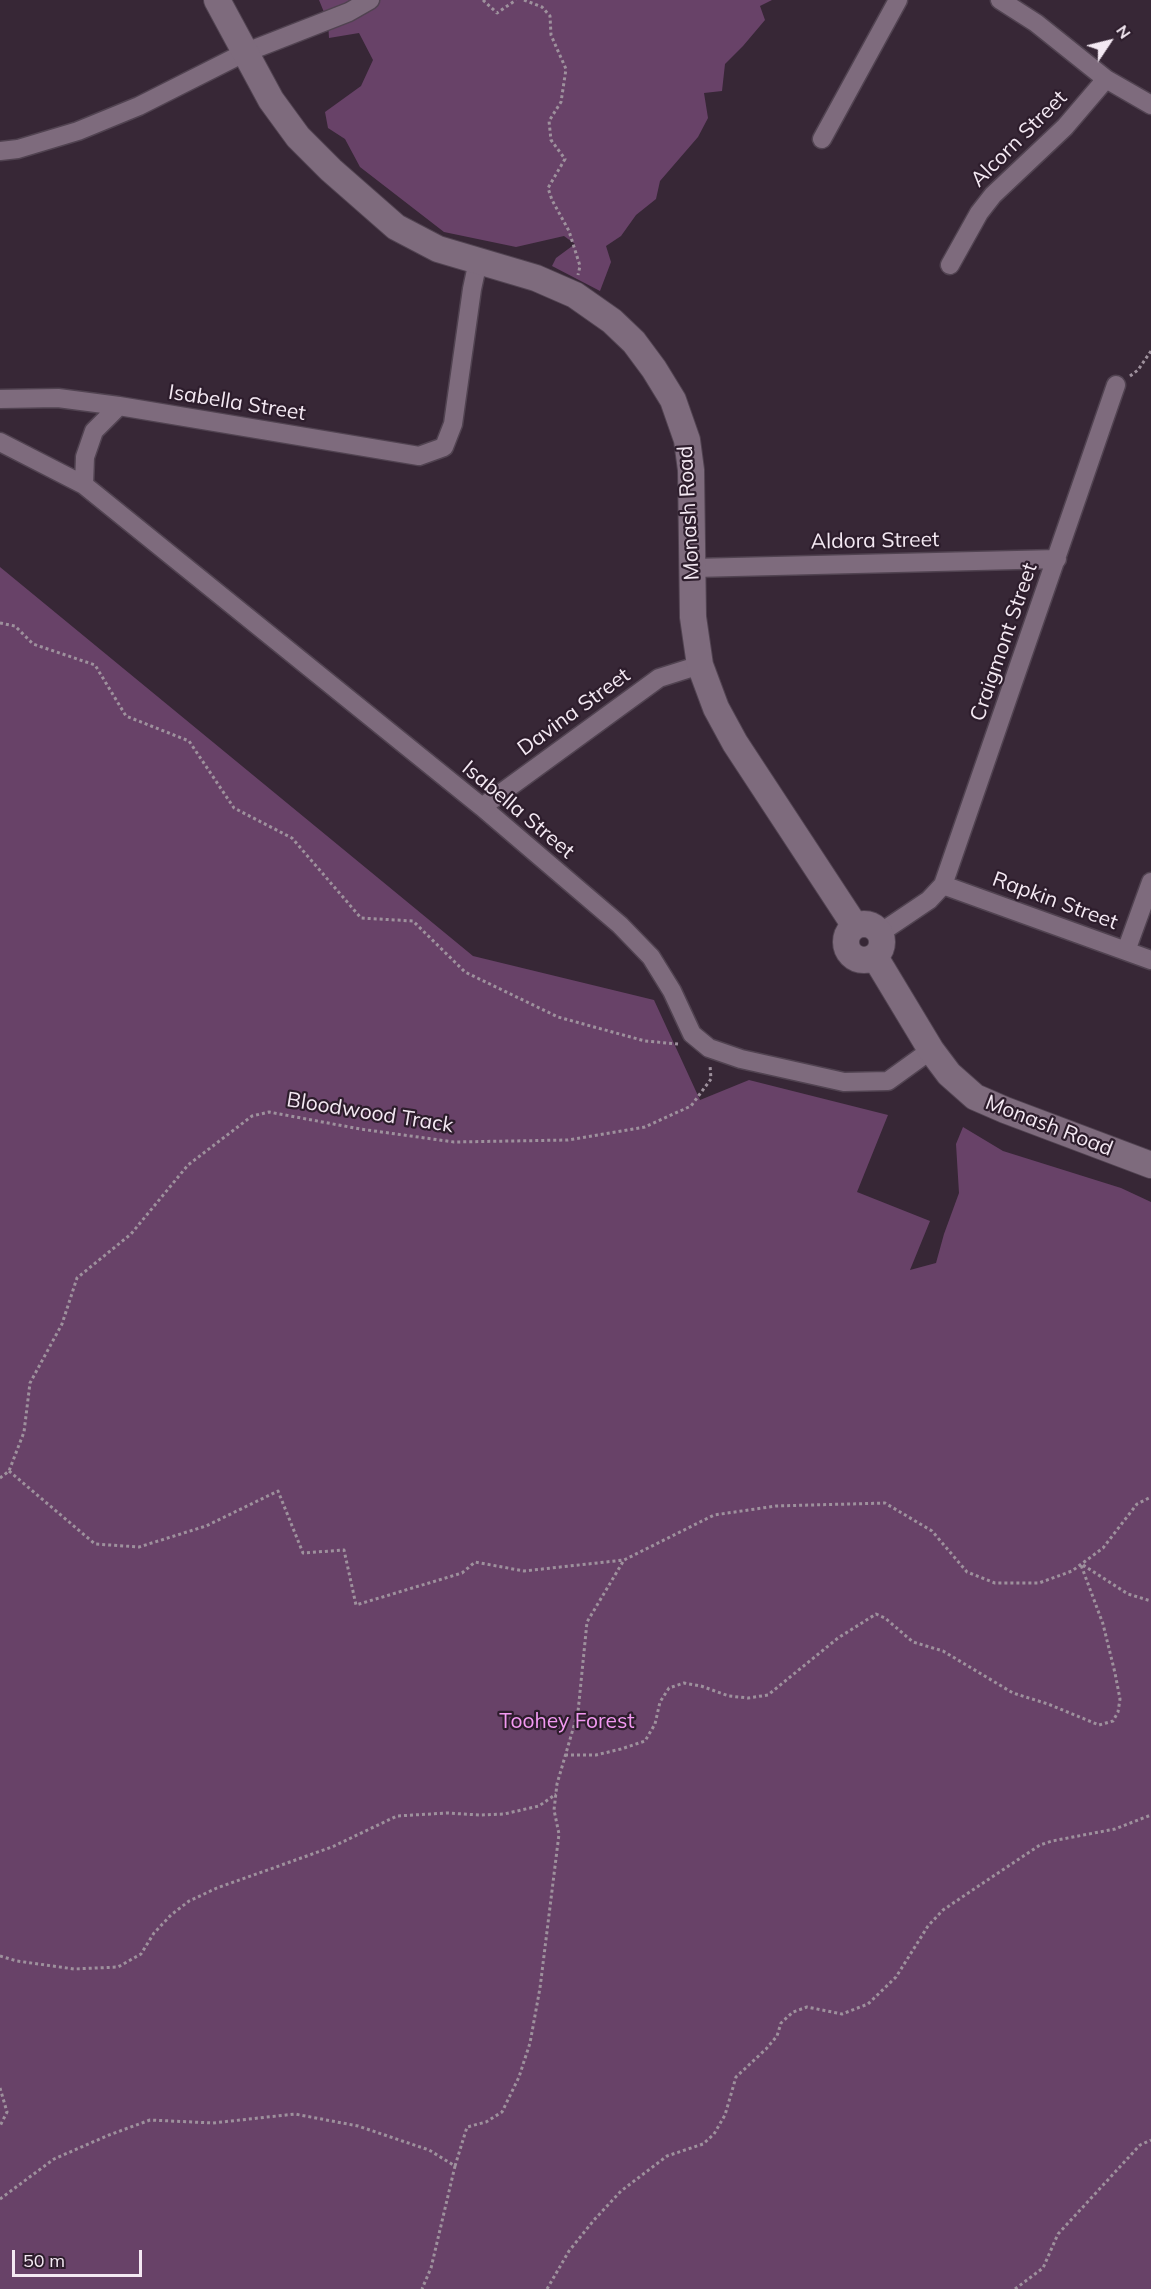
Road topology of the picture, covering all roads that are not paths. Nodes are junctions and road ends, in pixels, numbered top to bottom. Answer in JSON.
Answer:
{"nodes":[{"id":1,"x":217,"y":0,"type":"edge"},
{"id":2,"x":370,"y":0,"type":"edge"},
{"id":3,"x":898,"y":0,"type":"edge"},
{"id":4,"x":1000,"y":0,"type":"edge"},
{"id":5,"x":244,"y":53,"type":"junction"},
{"id":6,"x":1106,"y":80,"type":"junction"},
{"id":7,"x":1151,"y":105,"type":"edge"},
{"id":8,"x":822,"y":139,"type":"dead end"},
{"id":9,"x":0,"y":151,"type":"edge"},
{"id":10,"x":478,"y":261,"type":"junction"},
{"id":11,"x":950,"y":265,"type":"dead end"},
{"id":12,"x":1116,"y":385,"type":"road end"},
{"id":13,"x":0,"y":399,"type":"edge"},
{"id":14,"x":119,"y":406,"type":"junction"},
{"id":15,"x":0,"y":442,"type":"edge"},
{"id":16,"x":84,"y":485,"type":"junction"},
{"id":17,"x":1057,"y":559,"type":"junction"},
{"id":18,"x":694,"y":568,"type":"junction"},
{"id":19,"x":700,"y":665,"type":"junction"},
{"id":20,"x":482,"y":807,"type":"junction"},
{"id":21,"x":1151,"y":882,"type":"edge"},
{"id":22,"x":943,"y":885,"type":"junction"},
{"id":23,"x":878,"y":945,"type":"junction"},
{"id":24,"x":1126,"y":951,"type":"junction"},
{"id":25,"x":1151,"y":960,"type":"edge"},
{"id":26,"x":931,"y":1050,"type":"junction"},
{"id":27,"x":1151,"y":1165,"type":"edge"}],
"edges":[{"from":1,"to":5,"type":"street","name":"Monash Road"},
{"from":2,"to":5,"type":"street"},
{"from":3,"to":8,"type":"street"},
{"from":4,"to":6,"type":"street"},
{"from":5,"to":9,"type":"street"},
{"from":5,"to":10,"type":"street","name":"Monash Road"},
{"from":6,"to":7,"type":"street"},
{"from":6,"to":11,"type":"street","name":"Alcorn Street"},
{"from":10,"to":14,"type":"street","name":"Isabella Street"},
{"from":10,"to":18,"type":"street","name":"Monash Road"},
{"from":12,"to":17,"type":"street","name":"Craigmont Street"},
{"from":13,"to":14,"type":"street","name":"Isabella Street"},
{"from":14,"to":16,"type":"street"},
{"from":15,"to":16,"type":"street","name":"Isabella Street"},
{"from":16,"to":20,"type":"street","name":"Isabella Street"},
{"from":17,"to":18,"type":"street","name":"Aldora Street"},
{"from":17,"to":22,"type":"street","name":"Craigmont Street"},
{"from":18,"to":19,"type":"street","name":"Monash Road"},
{"from":19,"to":20,"type":"street","name":"Davina Street"},
{"from":19,"to":23,"type":"street","name":"Monash Road"},
{"from":20,"to":26,"type":"street","name":"Isabella Street"},
{"from":21,"to":24,"type":"street"},
{"from":22,"to":23,"type":"street","name":"Craigmont Street"},
{"from":22,"to":24,"type":"street","name":"Rapkin Street"},
{"from":23,"to":26,"type":"street","name":"Monash Road"},
{"from":24,"to":25,"type":"street","name":"Rapkin Street"},
{"from":26,"to":27,"type":"street","name":"Monash Road"}]}
